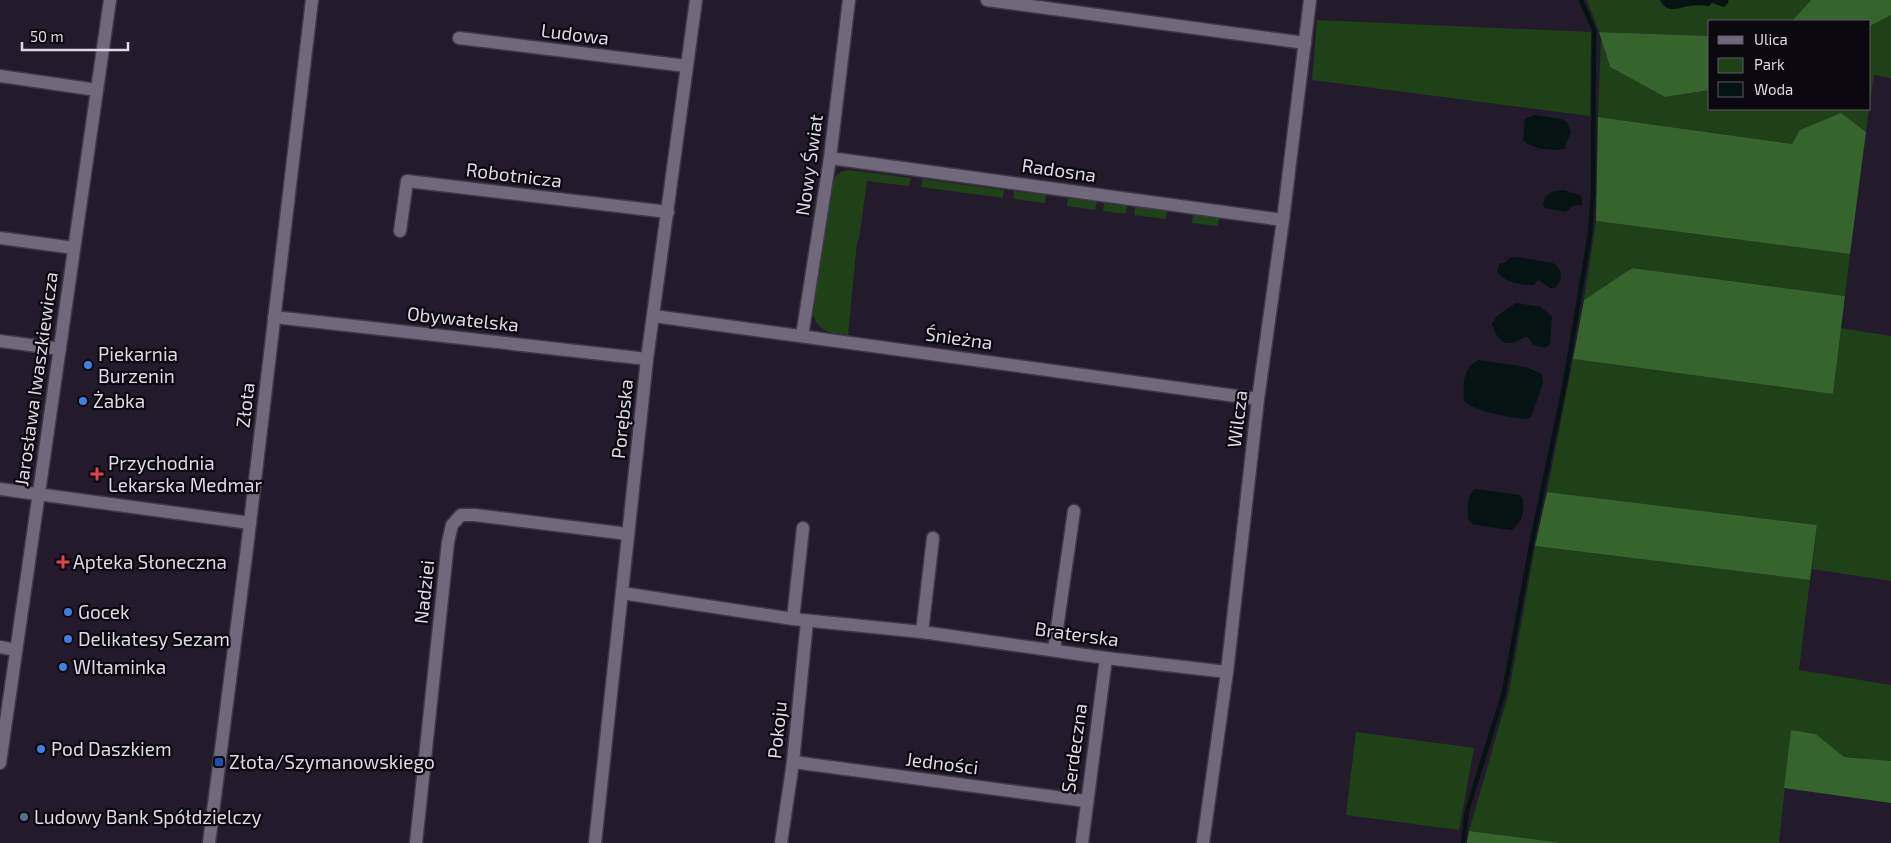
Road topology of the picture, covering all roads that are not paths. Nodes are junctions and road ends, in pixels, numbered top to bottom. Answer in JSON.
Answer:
{"nodes":[{"id":1,"x":110,"y":0,"type":"edge"},
{"id":2,"x":312,"y":0,"type":"edge"},
{"id":3,"x":696,"y":0,"type":"edge"},
{"id":4,"x":849,"y":0,"type":"edge"},
{"id":5,"x":987,"y":0,"type":"edge"},
{"id":6,"x":1310,"y":0,"type":"edge"},
{"id":7,"x":459,"y":38,"type":"dead end"},
{"id":8,"x":1305,"y":43,"type":"junction"},
{"id":9,"x":686,"y":66,"type":"junction"},
{"id":10,"x":0,"y":76,"type":"edge"},
{"id":11,"x":97,"y":90,"type":"junction"},
{"id":12,"x":830,"y":158,"type":"junction"},
{"id":13,"x":668,"y":212,"type":"junction"},
{"id":14,"x":1284,"y":220,"type":"junction"},
{"id":15,"x":400,"y":232,"type":"dead end"},
{"id":16,"x":0,"y":238,"type":"edge"},
{"id":17,"x":74,"y":248,"type":"junction"},
{"id":18,"x":654,"y":316,"type":"junction"},
{"id":19,"x":274,"y":317,"type":"junction"},
{"id":20,"x":802,"y":336,"type":"junction"},
{"id":21,"x":0,"y":341,"type":"edge"},
{"id":22,"x":60,"y":349,"type":"junction"},
{"id":23,"x":647,"y":359,"type":"junction"},
{"id":24,"x":1258,"y":398,"type":"junction"},
{"id":25,"x":0,"y":489,"type":"edge"},
{"id":26,"x":38,"y":495,"type":"junction"},
{"id":27,"x":1074,"y":511,"type":"dead end"},
{"id":28,"x":250,"y":523,"type":"junction"},
{"id":29,"x":803,"y":528,"type":"dead end"},
{"id":30,"x":628,"y":534,"type":"junction"},
{"id":31,"x":933,"y":538,"type":"dead end"},
{"id":32,"x":622,"y":593,"type":"junction"},
{"id":33,"x":793,"y":619,"type":"junction"},
{"id":34,"x":807,"y":621,"type":"junction"},
{"id":35,"x":922,"y":632,"type":"junction"},
{"id":36,"x":0,"y":647,"type":"edge"},
{"id":37,"x":16,"y":650,"type":"junction"},
{"id":38,"x":1054,"y":650,"type":"junction"},
{"id":39,"x":1106,"y":658,"type":"junction"},
{"id":40,"x":1227,"y":672,"type":"junction"},
{"id":41,"x":793,"y":762,"type":"junction"},
{"id":42,"x":0,"y":763,"type":"edge"},
{"id":43,"x":1086,"y":801,"type":"junction"},
{"id":44,"x":209,"y":843,"type":"edge"},
{"id":45,"x":416,"y":843,"type":"edge"},
{"id":46,"x":594,"y":843,"type":"edge"},
{"id":47,"x":781,"y":843,"type":"edge"},
{"id":48,"x":1082,"y":843,"type":"edge"},
{"id":49,"x":1203,"y":843,"type":"edge"}],
"edges":[{"from":1,"to":11,"type":"street","name":"Jarosława Iwaszkiewicza"},
{"from":2,"to":19,"type":"street","name":"Złota"},
{"from":3,"to":9,"type":"street","name":"Porębska"},
{"from":4,"to":12,"type":"street","name":"Nowy Świat"},
{"from":5,"to":8,"type":"street"},
{"from":6,"to":8,"type":"street","name":"Wilcza"},
{"from":7,"to":9,"type":"street","name":"Ludowa"},
{"from":8,"to":14,"type":"street","name":"Wilcza"},
{"from":9,"to":13,"type":"street","name":"Porębska"},
{"from":10,"to":11,"type":"street"},
{"from":11,"to":17,"type":"street","name":"Jarosława Iwaszkiewicza"},
{"from":12,"to":14,"type":"street","name":"Radosna"},
{"from":12,"to":20,"type":"street","name":"Nowy Świat"},
{"from":13,"to":15,"type":"street","name":"Robotnicza"},
{"from":13,"to":18,"type":"street","name":"Porębska"},
{"from":14,"to":24,"type":"street","name":"Wilcza"},
{"from":16,"to":17,"type":"street"},
{"from":17,"to":22,"type":"street","name":"Jarosława Iwaszkiewicza"},
{"from":18,"to":20,"type":"street","name":"Śnieżna"},
{"from":18,"to":23,"type":"street","name":"Porębska"},
{"from":19,"to":23,"type":"street","name":"Obywatelska"},
{"from":19,"to":28,"type":"street","name":"Złota"},
{"from":20,"to":24,"type":"street","name":"Śnieżna"},
{"from":21,"to":22,"type":"street"},
{"from":22,"to":26,"type":"street","name":"Jarosława Iwaszkiewicza"},
{"from":23,"to":30,"type":"street","name":"Porębska"},
{"from":24,"to":40,"type":"street","name":"Wilcza"},
{"from":25,"to":26,"type":"street"},
{"from":26,"to":28,"type":"street"},
{"from":26,"to":37,"type":"street","name":"Jarosława Iwaszkiewicza"},
{"from":27,"to":38,"type":"street"},
{"from":28,"to":44,"type":"street","name":"Złota"},
{"from":29,"to":33,"type":"street"},
{"from":30,"to":32,"type":"street","name":"Porębska"},
{"from":30,"to":45,"type":"street","name":"Nadziei"},
{"from":31,"to":35,"type":"street"},
{"from":32,"to":33,"type":"street","name":"Braterska"},
{"from":32,"to":46,"type":"street","name":"Porębska"},
{"from":33,"to":34,"type":"street","name":"Braterska"},
{"from":34,"to":35,"type":"street","name":"Braterska"},
{"from":34,"to":41,"type":"street","name":"Pokoju"},
{"from":35,"to":38,"type":"street","name":"Braterska"},
{"from":36,"to":37,"type":"street"},
{"from":37,"to":42,"type":"street","name":"Jarosława Iwaszkiewicza"},
{"from":38,"to":39,"type":"street","name":"Braterska"},
{"from":39,"to":40,"type":"street","name":"Braterska"},
{"from":39,"to":43,"type":"street","name":"Serdeczna"},
{"from":40,"to":49,"type":"street","name":"Wilcza"},
{"from":41,"to":43,"type":"street","name":"Jedności"},
{"from":41,"to":47,"type":"street","name":"Pokoju"},
{"from":43,"to":48,"type":"street","name":"Serdeczna"}]}
